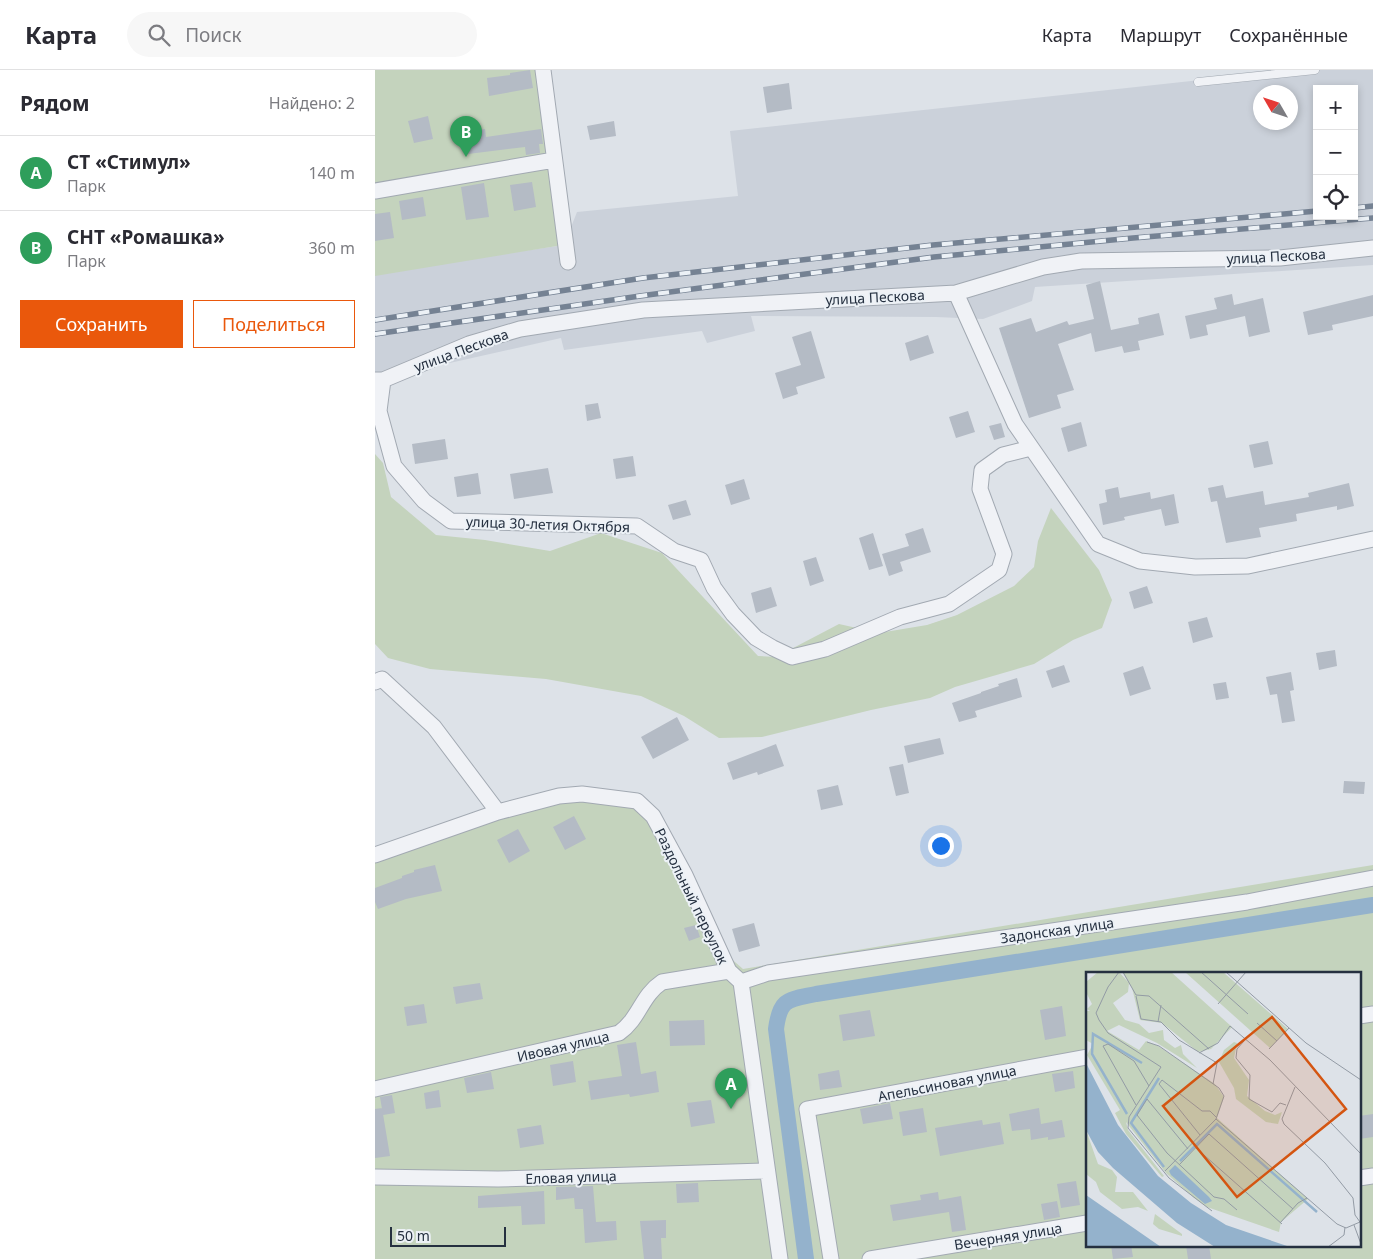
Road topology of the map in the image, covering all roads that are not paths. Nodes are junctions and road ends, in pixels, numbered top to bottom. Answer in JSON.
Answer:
{"nodes":[{"id":1,"x":543,"y":70,"type":"edge"},
{"id":2,"x":1315,"y":70,"type":"edge"},
{"id":3,"x":1198,"y":82,"type":"dead end"},
{"id":4,"x":554,"y":160,"type":"junction"},
{"id":5,"x":375,"y":191,"type":"edge"},
{"id":6,"x":1373,"y":248,"type":"edge"},
{"id":7,"x":568,"y":262,"type":"dead end"},
{"id":8,"x":956,"y":293,"type":"junction"},
{"id":9,"x":379,"y":380,"type":"edge"},
{"id":10,"x":1031,"y":448,"type":"junction"},
{"id":11,"x":1373,"y":539,"type":"edge"},
{"id":12,"x":375,"y":682,"type":"edge"},
{"id":13,"x":498,"y":812,"type":"junction"},
{"id":14,"x":375,"y":855,"type":"edge"},
{"id":15,"x":1373,"y":878,"type":"edge"},
{"id":16,"x":729,"y":971,"type":"junction"},
{"id":17,"x":741,"y":982,"type":"junction"},
{"id":18,"x":1086,"y":1057,"type":"edge"},
{"id":19,"x":375,"y":1089,"type":"edge"},
{"id":20,"x":767,"y":1171,"type":"junction"},
{"id":21,"x":375,"y":1177,"type":"edge"},
{"id":22,"x":1086,"y":1223,"type":"edge"},
{"id":23,"x":779,"y":1259,"type":"edge"},
{"id":24,"x":831,"y":1259,"type":"edge"},
{"id":25,"x":870,"y":1259,"type":"edge"}],
"edges":[{"from":1,"to":4,"type":"street"},
{"from":2,"to":3,"type":"lane"},
{"from":4,"to":5,"type":"street"},
{"from":4,"to":7,"type":"street"},
{"from":6,"to":8,"type":"street","name":"улица Пескова"},
{"from":8,"to":9,"type":"street","name":"улица Пескова"},
{"from":8,"to":10,"type":"street"},
{"from":9,"to":10,"type":"street","name":"улица 30-летия Октября"},
{"from":10,"to":11,"type":"street"},
{"from":12,"to":13,"type":"street"},
{"from":13,"to":14,"type":"street"},
{"from":13,"to":16,"type":"street","name":"Раздольный переулок"},
{"from":15,"to":17,"type":"street","name":"Задонская улица"},
{"from":16,"to":17,"type":"street","name":"Раздольный переулок"},
{"from":16,"to":19,"type":"street","name":"Ивовая улица"},
{"from":17,"to":20,"type":"street"},
{"from":18,"to":24,"type":"street","name":"Апельсиновая улица"},
{"from":20,"to":21,"type":"street","name":"Еловая улица"},
{"from":20,"to":23,"type":"street"},
{"from":22,"to":25,"type":"street","name":"Вечерняя улица"}]}
